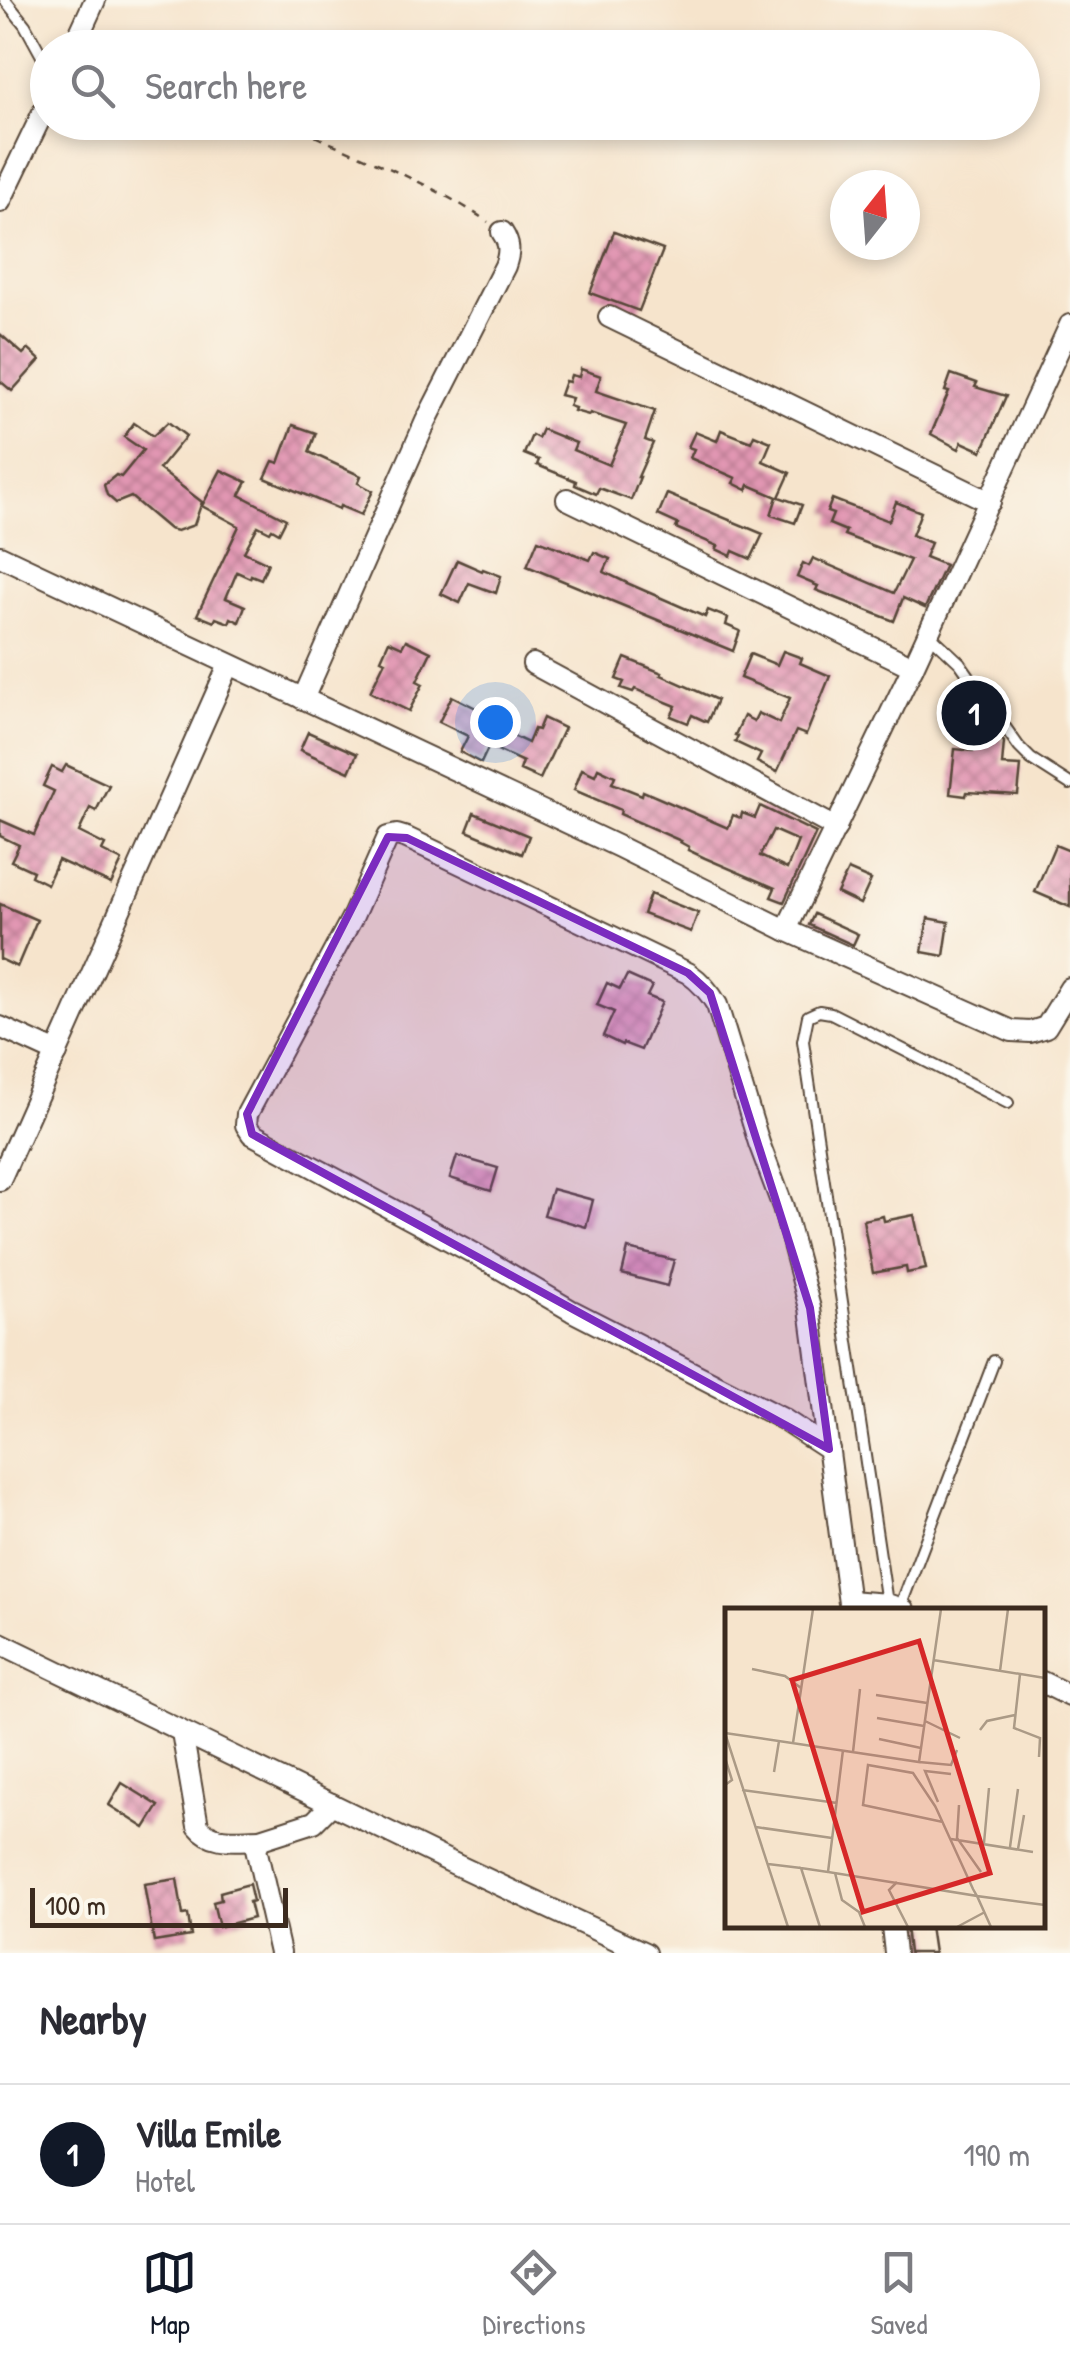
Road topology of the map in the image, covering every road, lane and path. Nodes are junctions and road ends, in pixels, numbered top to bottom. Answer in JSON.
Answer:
{"nodes":[{"id":1,"x":5,"y":0,"type":"edge"},
{"id":2,"x":95,"y":0,"type":"edge"},
{"id":3,"x":81,"y":30,"type":"edge"},
{"id":4,"x":30,"y":33,"type":"edge"},
{"id":5,"x":30,"y":140,"type":"edge"},
{"id":6,"x":323,"y":140,"type":"edge"},
{"id":7,"x":0,"y":202,"type":"edge"},
{"id":8,"x":502,"y":232,"type":"joint"},
{"id":9,"x":609,"y":317,"type":"dead end"},
{"id":10,"x":1070,"y":326,"type":"edge"},
{"id":11,"x":567,"y":499,"type":"dead end"},
{"id":12,"x":990,"y":502,"type":"junction"},
{"id":13,"x":0,"y":556,"type":"edge"},
{"id":14,"x":929,"y":634,"type":"junction"},
{"id":15,"x":533,"y":664,"type":"dead end"},
{"id":16,"x":230,"y":665,"type":"junction"},
{"id":17,"x":914,"y":667,"type":"junction"},
{"id":18,"x":303,"y":699,"type":"junction"},
{"id":19,"x":1070,"y":784,"type":"edge"},
{"id":20,"x":836,"y":828,"type":"junction"},
{"id":21,"x":786,"y":930,"type":"junction"},
{"id":22,"x":1070,"y":988,"type":"edge"},
{"id":23,"x":0,"y":1027,"type":"edge"},
{"id":24,"x":57,"y":1053,"type":"junction"},
{"id":25,"x":1008,"y":1103,"type":"dead end"},
{"id":26,"x":0,"y":1180,"type":"edge"},
{"id":27,"x":994,"y":1361,"type":"dead end"},
{"id":28,"x":829,"y":1449,"type":"junction"},
{"id":29,"x":849,"y":1606,"type":"edge"},
{"id":30,"x":897,"y":1608,"type":"edge"},
{"id":31,"x":0,"y":1643,"type":"edge"},
{"id":32,"x":1045,"y":1684,"type":"edge"},
{"id":33,"x":1070,"y":1696,"type":"edge"},
{"id":34,"x":182,"y":1732,"type":"junction"},
{"id":35,"x":332,"y":1804,"type":"junction"},
{"id":36,"x":261,"y":1838,"type":"junction"},
{"id":37,"x":892,"y":1928,"type":"edge"},
{"id":38,"x":280,"y":1953,"type":"edge"},
{"id":39,"x":645,"y":1953,"type":"edge"},
{"id":40,"x":895,"y":1953,"type":"edge"}],
"edges":[{"from":1,"to":4,"type":"lane"},
{"from":2,"to":3,"type":"street"},
{"from":5,"to":7,"type":"street"},
{"from":6,"to":8,"type":"path"},
{"from":8,"to":18,"type":"street"},
{"from":9,"to":12,"type":"street"},
{"from":10,"to":12,"type":"street"},
{"from":11,"to":17,"type":"street"},
{"from":12,"to":14,"type":"street"},
{"from":13,"to":16,"type":"street"},
{"from":14,"to":17,"type":"street"},
{"from":14,"to":19,"type":"lane"},
{"from":15,"to":20,"type":"street"},
{"from":16,"to":18,"type":"street"},
{"from":16,"to":24,"type":"street"},
{"from":17,"to":20,"type":"street"},
{"from":18,"to":21,"type":"street"},
{"from":20,"to":21,"type":"street"},
{"from":21,"to":22,"type":"street"},
{"from":23,"to":24,"type":"street"},
{"from":24,"to":26,"type":"street"},
{"from":25,"to":30,"type":"lane"},
{"from":27,"to":30,"type":"lane"},
{"from":28,"to":28,"type":"street"},
{"from":28,"to":29,"type":"street"},
{"from":29,"to":30,"type":"street"},
{"from":31,"to":34,"type":"street"},
{"from":32,"to":33,"type":"street"},
{"from":34,"to":35,"type":"street"},
{"from":34,"to":36,"type":"street"},
{"from":35,"to":36,"type":"street"},
{"from":35,"to":39,"type":"street"},
{"from":36,"to":38,"type":"street"},
{"from":37,"to":40,"type":"street"}]}
